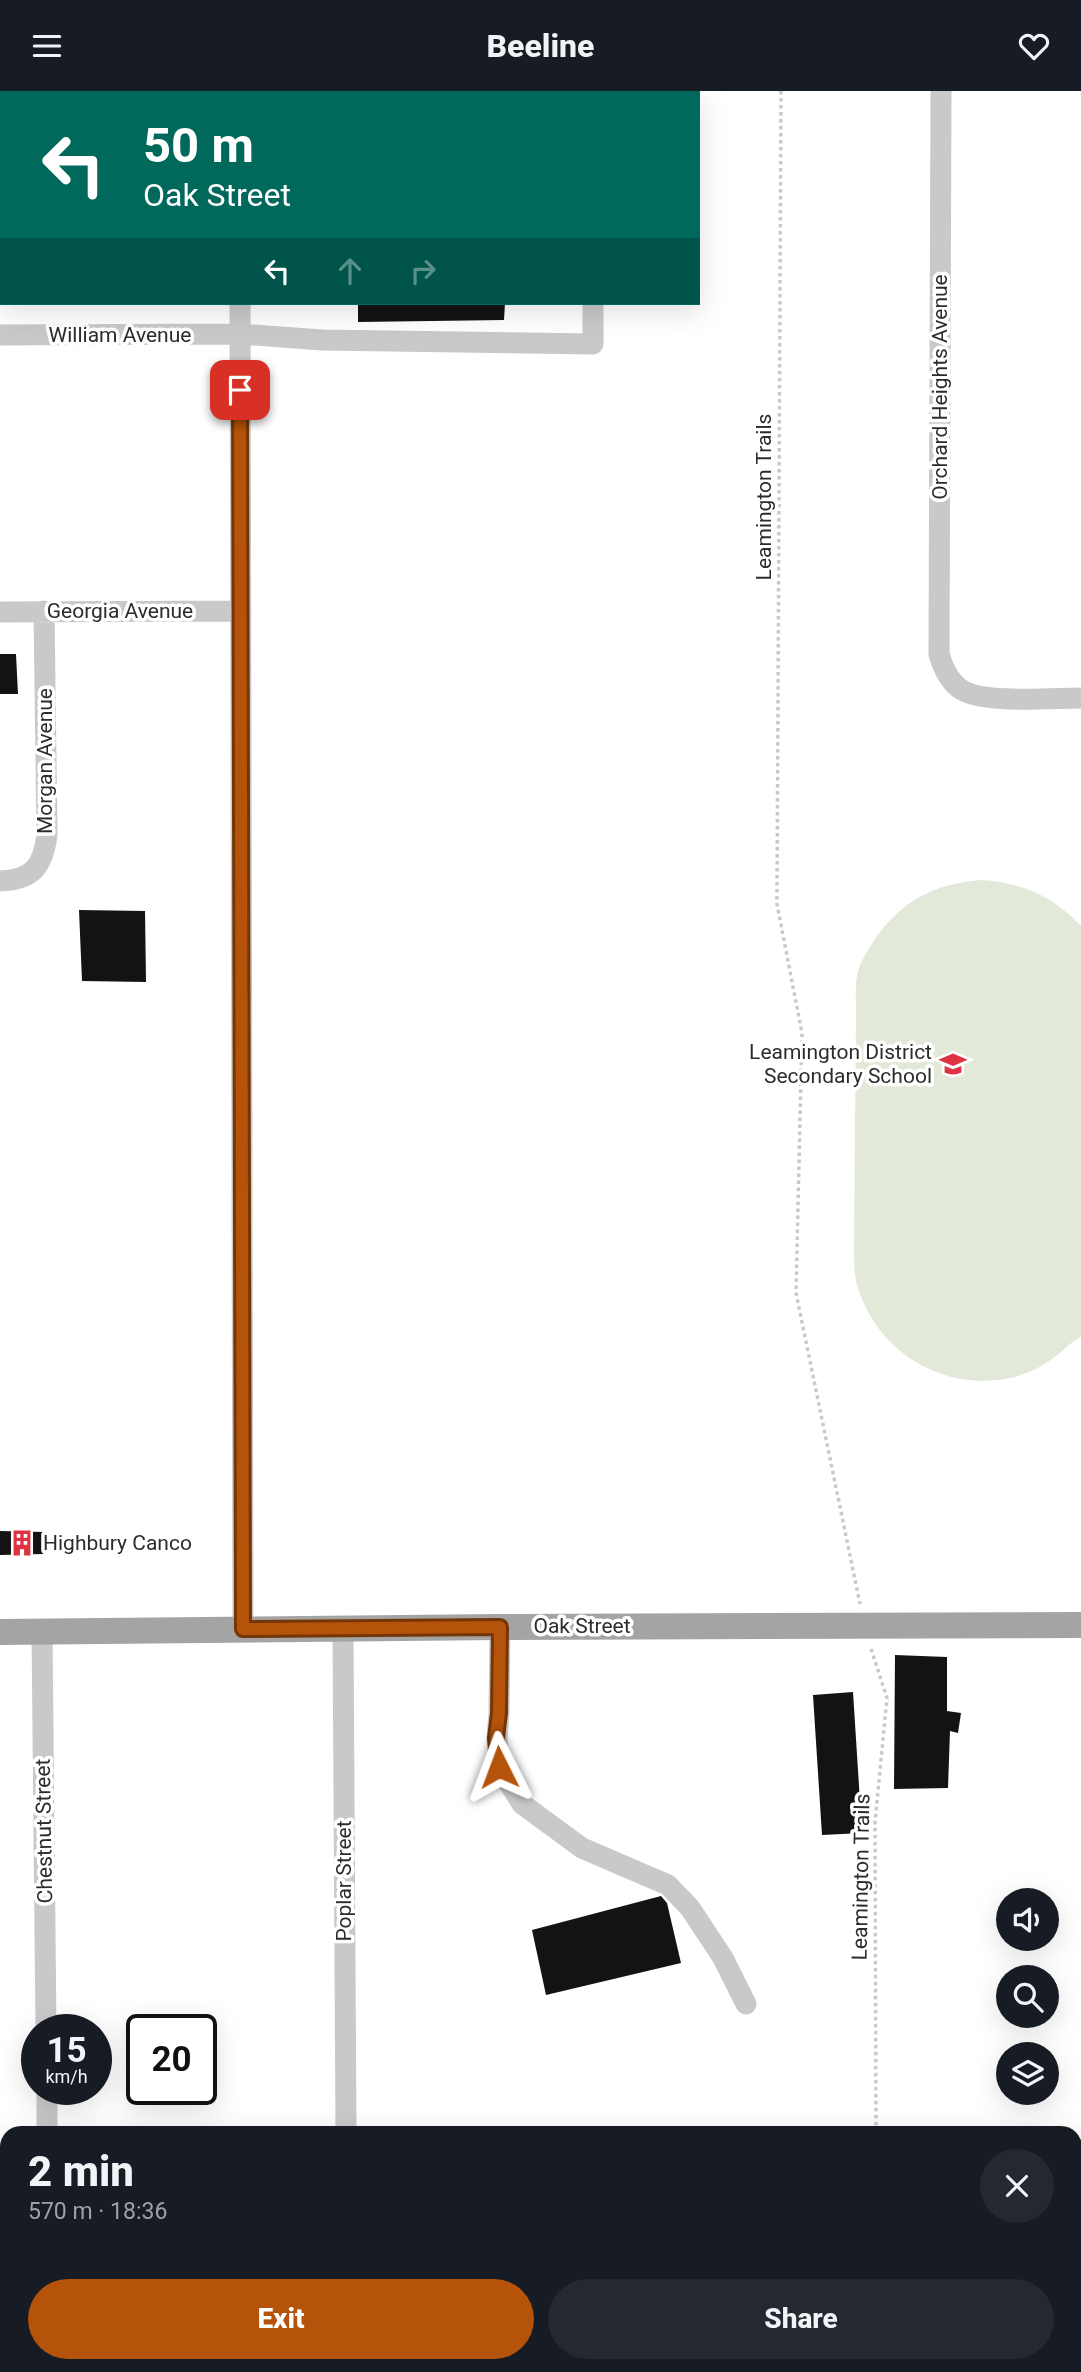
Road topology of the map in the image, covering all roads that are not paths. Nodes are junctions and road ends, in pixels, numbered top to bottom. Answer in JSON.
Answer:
{"nodes":[{"id":1,"x":941,"y":91,"type":"edge"},
{"id":2,"x":240,"y":305,"type":"edge"},
{"id":3,"x":593,"y":305,"type":"edge"},
{"id":4,"x":240,"y":334,"type":"junction"},
{"id":5,"x":0,"y":335,"type":"edge"},
{"id":6,"x":44,"y":611,"type":"junction"},
{"id":7,"x":241,"y":611,"type":"junction"},
{"id":8,"x":0,"y":612,"type":"edge"},
{"id":9,"x":1081,"y":698,"type":"edge"},
{"id":10,"x":0,"y":881,"type":"edge"},
{"id":11,"x":1081,"y":1625,"type":"edge"},
{"id":12,"x":500,"y":1627,"type":"junction"},
{"id":13,"x":343,"y":1628,"type":"junction"},
{"id":14,"x":243,"y":1629,"type":"junction"},
{"id":15,"x":0,"y":1632,"type":"edge"},
{"id":16,"x":42,"y":1632,"type":"junction"},
{"id":17,"x":746,"y":2004,"type":"dead end"},
{"id":18,"x":46,"y":2014,"type":"edge"},
{"id":19,"x":47,"y":2105,"type":"edge"},
{"id":20,"x":47,"y":2126,"type":"edge"},
{"id":21,"x":346,"y":2126,"type":"edge"}],
"edges":[{"from":1,"to":9,"type":"street","name":"Orchard Heights Avenue"},
{"from":2,"to":4,"type":"street"},
{"from":3,"to":4,"type":"street","name":"William Avenue"},
{"from":4,"to":5,"type":"street","name":"William Avenue"},
{"from":4,"to":7,"type":"street"},
{"from":6,"to":7,"type":"street","name":"Georgia Avenue"},
{"from":6,"to":8,"type":"street","name":"Georgia Avenue"},
{"from":6,"to":10,"type":"street","name":"Morgan Avenue"},
{"from":7,"to":14,"type":"street"},
{"from":11,"to":12,"type":"main road","name":"Oak Street"},
{"from":12,"to":13,"type":"main road","name":"Oak Street"},
{"from":12,"to":17,"type":"street"},
{"from":13,"to":14,"type":"main road","name":"Oak Street"},
{"from":13,"to":21,"type":"street","name":"Poplar Street"},
{"from":14,"to":16,"type":"main road","name":"Oak Street"},
{"from":15,"to":16,"type":"main road","name":"Oak Street"},
{"from":16,"to":18,"type":"street","name":"Chestnut Street"},
{"from":19,"to":20,"type":"street"}]}
